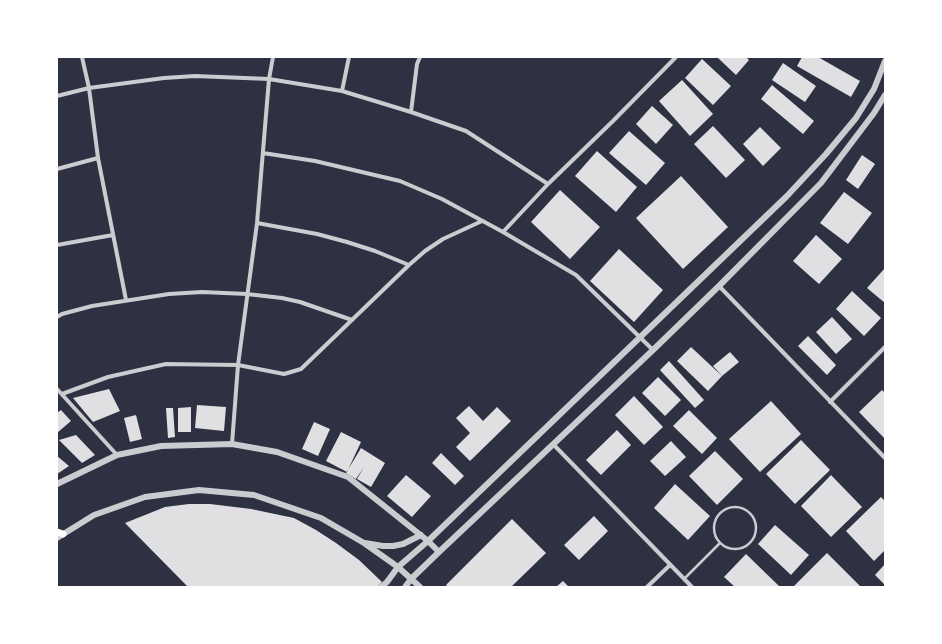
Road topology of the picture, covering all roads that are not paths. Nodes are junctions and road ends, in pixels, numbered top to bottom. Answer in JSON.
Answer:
{"nodes":[{"id":1,"x":82,"y":57,"type":"edge"},
{"id":2,"x":273,"y":57,"type":"edge"},
{"id":3,"x":350,"y":57,"type":"edge"},
{"id":4,"x":420,"y":57,"type":"edge"},
{"id":5,"x":676,"y":57,"type":"edge"},
{"id":6,"x":885,"y":61,"type":"edge"},
{"id":7,"x":269,"y":79,"type":"junction"},
{"id":8,"x":89,"y":88,"type":"junction"},
{"id":9,"x":342,"y":91,"type":"junction"},
{"id":10,"x":885,"y":95,"type":"edge"},
{"id":11,"x":57,"y":96,"type":"edge"},
{"id":12,"x":411,"y":112,"type":"junction"},
{"id":13,"x":263,"y":153,"type":"junction"},
{"id":14,"x":98,"y":158,"type":"junction"},
{"id":15,"x":57,"y":169,"type":"edge"},
{"id":16,"x":548,"y":184,"type":"junction"},
{"id":17,"x":482,"y":221,"type":"junction"},
{"id":18,"x":256,"y":223,"type":"junction"},
{"id":19,"x":503,"y":232,"type":"junction"},
{"id":20,"x":113,"y":235,"type":"junction"},
{"id":21,"x":57,"y":245,"type":"edge"},
{"id":22,"x":409,"y":265,"type":"junction"},
{"id":23,"x":719,"y":286,"type":"junction"},
{"id":24,"x":247,"y":294,"type":"junction"},
{"id":25,"x":126,"y":300,"type":"junction"},
{"id":26,"x":57,"y":317,"type":"edge"},
{"id":27,"x":352,"y":320,"type":"junction"},
{"id":28,"x":640,"y":337,"type":"junction"},
{"id":29,"x":885,"y":347,"type":"edge"},
{"id":30,"x":653,"y":350,"type":"junction"},
{"id":31,"x":238,"y":365,"type":"junction"},
{"id":32,"x":57,"y":389,"type":"edge"},
{"id":33,"x":62,"y":394,"type":"junction"},
{"id":34,"x":830,"y":402,"type":"junction"},
{"id":35,"x":232,"y":444,"type":"junction"},
{"id":36,"x":552,"y":444,"type":"junction"},
{"id":37,"x":117,"y":455,"type":"junction"},
{"id":38,"x":885,"y":458,"type":"edge"},
{"id":39,"x":57,"y":484,"type":"edge"},
{"id":40,"x":59,"y":535,"type":"edge"},
{"id":41,"x":421,"y":535,"type":"junction"},
{"id":42,"x":428,"y":541,"type":"junction"},
{"id":43,"x":364,"y":543,"type":"junction"},
{"id":44,"x":720,"y":543,"type":"junction"},
{"id":45,"x":440,"y":552,"type":"junction"},
{"id":46,"x":670,"y":565,"type":"junction"},
{"id":47,"x":398,"y":567,"type":"junction"},
{"id":48,"x":412,"y":579,"type":"junction"},
{"id":49,"x":684,"y":579,"type":"junction"},
{"id":50,"x":389,"y":584,"type":"edge"},
{"id":51,"x":381,"y":587,"type":"edge"},
{"id":52,"x":405,"y":587,"type":"edge"},
{"id":53,"x":420,"y":587,"type":"edge"},
{"id":54,"x":647,"y":587,"type":"edge"},
{"id":55,"x":692,"y":587,"type":"edge"}],
"edges":[{"from":1,"to":8,"type":"street"},
{"from":2,"to":7,"type":"street"},
{"from":3,"to":9,"type":"street"},
{"from":4,"to":12,"type":"street"},
{"from":5,"to":16,"type":"street"},
{"from":6,"to":28,"type":"street"},
{"from":7,"to":8,"type":"street"},
{"from":7,"to":9,"type":"street"},
{"from":7,"to":13,"type":"street"},
{"from":8,"to":11,"type":"street"},
{"from":8,"to":14,"type":"street"},
{"from":9,"to":12,"type":"street"},
{"from":10,"to":23,"type":"street"},
{"from":12,"to":16,"type":"street"},
{"from":13,"to":17,"type":"street"},
{"from":13,"to":18,"type":"street"},
{"from":14,"to":15,"type":"street"},
{"from":14,"to":20,"type":"street"},
{"from":16,"to":19,"type":"street"},
{"from":17,"to":19,"type":"street"},
{"from":17,"to":22,"type":"street"},
{"from":18,"to":22,"type":"street"},
{"from":18,"to":24,"type":"street"},
{"from":19,"to":28,"type":"street"},
{"from":20,"to":21,"type":"street"},
{"from":20,"to":25,"type":"street"},
{"from":22,"to":27,"type":"street"},
{"from":23,"to":30,"type":"street"},
{"from":23,"to":34,"type":"street"},
{"from":24,"to":25,"type":"street"},
{"from":24,"to":27,"type":"street"},
{"from":24,"to":31,"type":"street"},
{"from":25,"to":26,"type":"street"},
{"from":27,"to":31,"type":"street"},
{"from":28,"to":30,"type":"street"},
{"from":28,"to":42,"type":"street"},
{"from":29,"to":34,"type":"street"},
{"from":30,"to":36,"type":"street"},
{"from":31,"to":33,"type":"street"},
{"from":31,"to":35,"type":"street"},
{"from":32,"to":33,"type":"street"},
{"from":33,"to":37,"type":"street"},
{"from":34,"to":38,"type":"street"},
{"from":35,"to":37,"type":"street"},
{"from":35,"to":41,"type":"street"},
{"from":36,"to":45,"type":"street"},
{"from":36,"to":46,"type":"street"},
{"from":37,"to":39,"type":"street"},
{"from":40,"to":43,"type":"street"},
{"from":41,"to":42,"type":"street"},
{"from":41,"to":43,"type":"street"},
{"from":42,"to":45,"type":"street"},
{"from":42,"to":47,"type":"street"},
{"from":43,"to":47,"type":"street"},
{"from":44,"to":44,"type":"lane"},
{"from":44,"to":49,"type":"lane"},
{"from":45,"to":48,"type":"street"},
{"from":46,"to":49,"type":"street"},
{"from":46,"to":54,"type":"street"},
{"from":47,"to":48,"type":"street"},
{"from":47,"to":50,"type":"street"},
{"from":48,"to":52,"type":"street"},
{"from":48,"to":53,"type":"street"},
{"from":49,"to":55,"type":"street"},
{"from":50,"to":51,"type":"street"}]}
